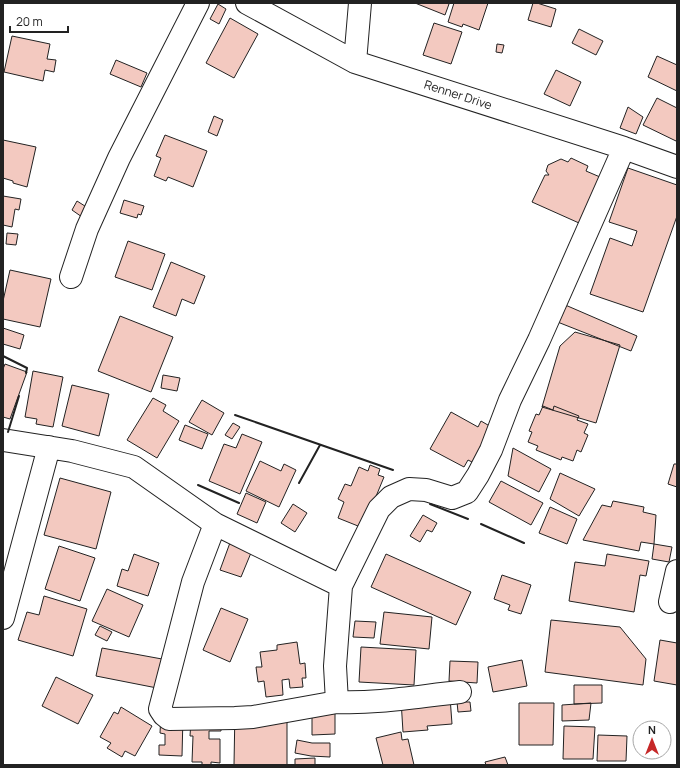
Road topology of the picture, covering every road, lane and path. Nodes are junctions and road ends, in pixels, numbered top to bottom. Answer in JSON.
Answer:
{"nodes":[{"id":1,"x":198,"y":3,"type":"edge"},
{"id":2,"x":247,"y":3,"type":"edge"},
{"id":3,"x":360,"y":3,"type":"edge"},
{"id":4,"x":355,"y":62,"type":"junction"},
{"id":5,"x":624,"y":148,"type":"junction"},
{"id":6,"x":677,"y":167,"type":"edge"},
{"id":7,"x":71,"y":277,"type":"dead end"},
{"id":8,"x":3,"y":440,"type":"edge"},
{"id":9,"x":49,"y":447,"type":"junction"},
{"id":10,"x":215,"y":524,"type":"junction"},
{"id":11,"x":677,"y":571,"type":"edge"},
{"id":12,"x":341,"y":586,"type":"junction"},
{"id":13,"x":670,"y":602,"type":"dead end"},
{"id":14,"x":3,"y":618,"type":"edge"},
{"id":15,"x":460,"y":692,"type":"dead end"},
{"id":16,"x":337,"y":702,"type":"junction"}],
"edges":[{"from":1,"to":7,"type":"street"},
{"from":2,"to":4,"type":"street","name":"Renner Drive"},
{"from":3,"to":4,"type":"street"},
{"from":4,"to":5,"type":"street","name":"Renner Drive"},
{"from":5,"to":6,"type":"street","name":"Renner Drive"},
{"from":5,"to":12,"type":"street"},
{"from":8,"to":9,"type":"street"},
{"from":9,"to":10,"type":"street"},
{"from":9,"to":14,"type":"street"},
{"from":10,"to":12,"type":"street"},
{"from":10,"to":16,"type":"street"},
{"from":11,"to":13,"type":"street"},
{"from":12,"to":16,"type":"street"},
{"from":15,"to":16,"type":"street"}]}
